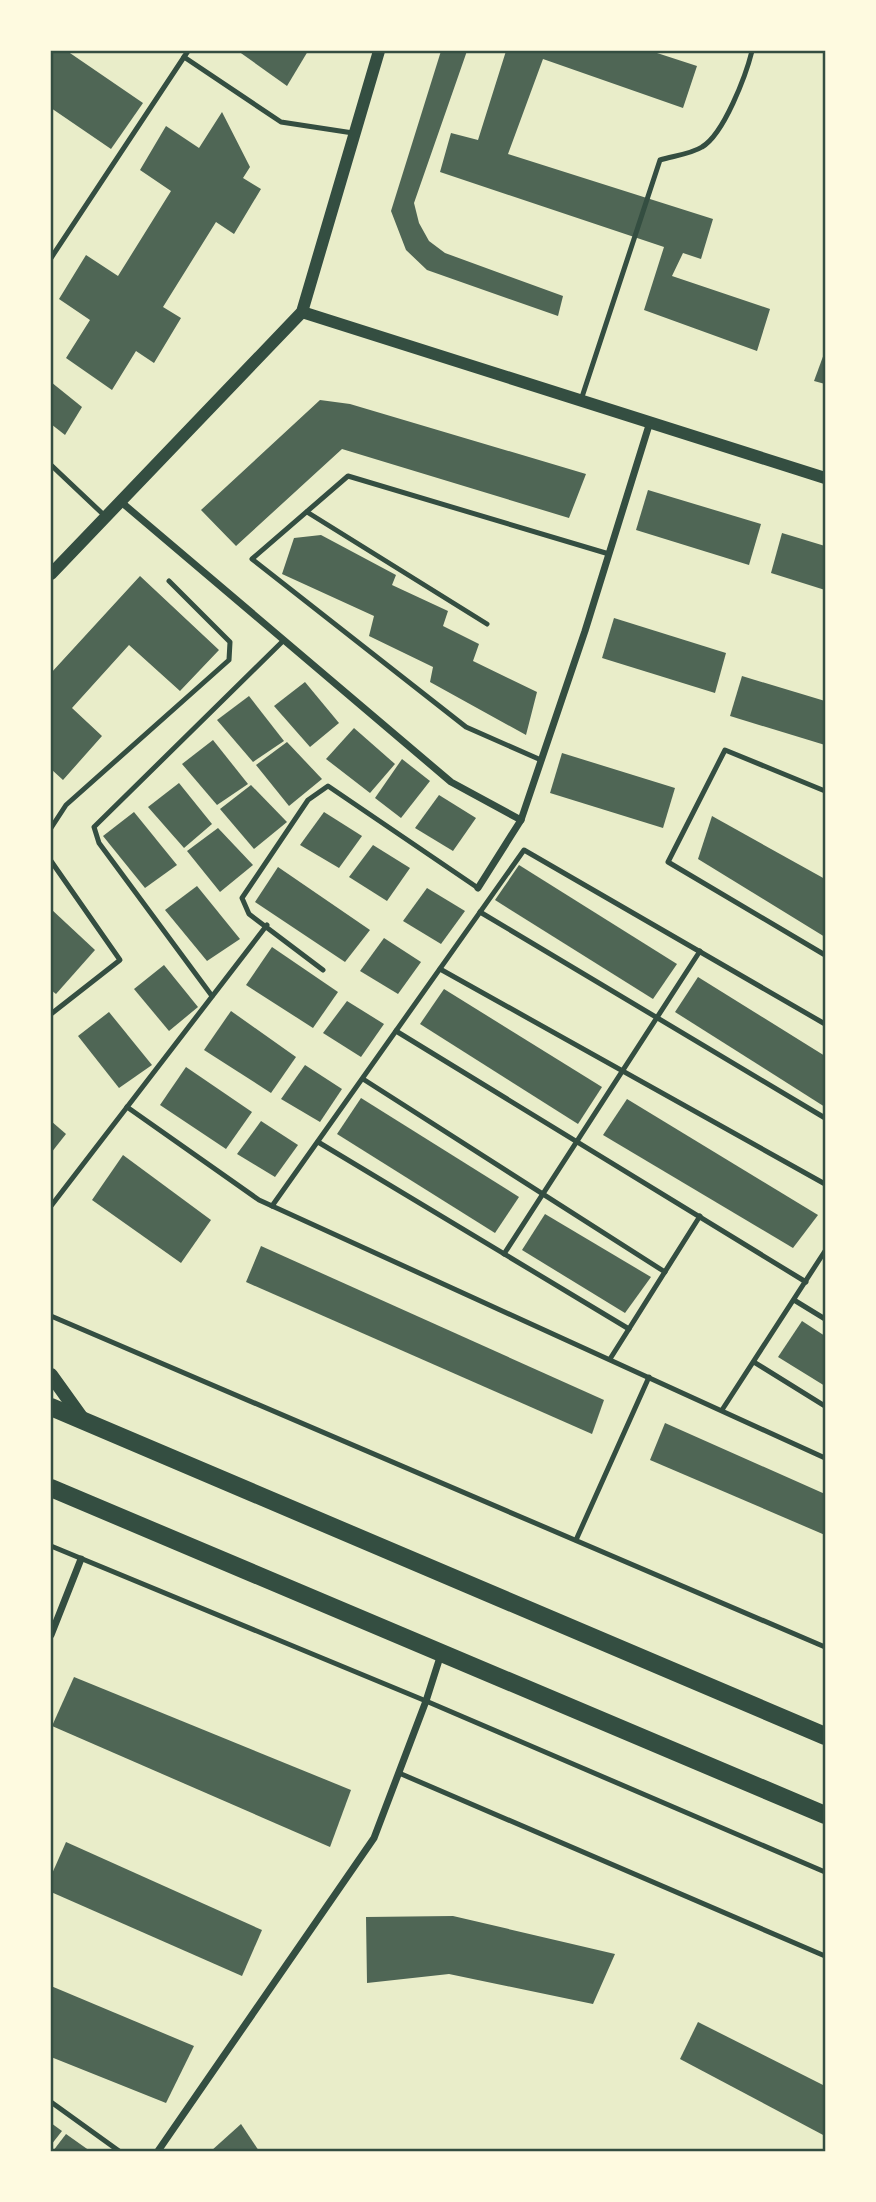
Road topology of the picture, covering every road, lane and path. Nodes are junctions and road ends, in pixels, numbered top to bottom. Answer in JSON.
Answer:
{"nodes":[{"id":1,"x":188,"y":51,"type":"edge"},
{"id":2,"x":379,"y":51,"type":"edge"},
{"id":3,"x":752,"y":51,"type":"edge"},
{"id":4,"x":184,"y":57,"type":"junction"},
{"id":5,"x":355,"y":133,"type":"junction"},
{"id":6,"x":51,"y":258,"type":"edge"},
{"id":7,"x":302,"y":312,"type":"junction"},
{"id":8,"x":581,"y":400,"type":"junction"},
{"id":9,"x":650,"y":422,"type":"junction"},
{"id":10,"x":51,"y":465,"type":"edge"},
{"id":11,"x":825,"y":478,"type":"edge"},
{"id":12,"x":120,"y":501,"type":"junction"},
{"id":13,"x":307,"y":512,"type":"junction"},
{"id":14,"x":106,"y":517,"type":"junction"},
{"id":15,"x":609,"y":554,"type":"junction"},
{"id":16,"x":51,"y":574,"type":"edge"},
{"id":17,"x":169,"y":581,"type":"dead end"},
{"id":18,"x":487,"y":624,"type":"dead end"},
{"id":19,"x":284,"y":640,"type":"junction"},
{"id":20,"x":541,"y":760,"type":"junction"},
{"id":21,"x":825,"y":791,"type":"edge"},
{"id":22,"x":521,"y":820,"type":"junction"},
{"id":23,"x":51,"y":828,"type":"edge"},
{"id":24,"x":51,"y":861,"type":"edge"},
{"id":25,"x":478,"y":888,"type":"joint"},
{"id":26,"x":480,"y":912,"type":"junction"},
{"id":27,"x":267,"y":925,"type":"junction"},
{"id":28,"x":700,"y":951,"type":"junction"},
{"id":29,"x":825,"y":955,"type":"edge"},
{"id":30,"x":440,"y":969,"type":"junction"},
{"id":31,"x":323,"y":970,"type":"dead end"},
{"id":32,"x":212,"y":996,"type":"junction"},
{"id":33,"x":51,"y":1014,"type":"edge"},
{"id":34,"x":657,"y":1017,"type":"junction"},
{"id":35,"x":825,"y":1024,"type":"edge"},
{"id":36,"x":396,"y":1031,"type":"junction"},
{"id":37,"x":622,"y":1071,"type":"junction"},
{"id":38,"x":363,"y":1079,"type":"junction"},
{"id":39,"x":127,"y":1107,"type":"junction"},
{"id":40,"x":825,"y":1118,"type":"edge"},
{"id":41,"x":318,"y":1142,"type":"junction"},
{"id":42,"x":577,"y":1142,"type":"junction"},
{"id":43,"x":825,"y":1184,"type":"edge"},
{"id":44,"x":543,"y":1194,"type":"junction"},
{"id":45,"x":51,"y":1206,"type":"edge"},
{"id":46,"x":272,"y":1206,"type":"junction"},
{"id":47,"x":700,"y":1216,"type":"junction"},
{"id":48,"x":825,"y":1251,"type":"edge"},
{"id":49,"x":504,"y":1254,"type":"junction"},
{"id":50,"x":664,"y":1272,"type":"junction"},
{"id":51,"x":806,"y":1282,"type":"junction"},
{"id":52,"x":794,"y":1300,"type":"junction"},
{"id":53,"x":51,"y":1315,"type":"edge"},
{"id":54,"x":825,"y":1319,"type":"edge"},
{"id":55,"x":629,"y":1329,"type":"junction"},
{"id":56,"x":610,"y":1359,"type":"junction"},
{"id":57,"x":754,"y":1362,"type":"junction"},
{"id":58,"x":51,"y":1375,"type":"edge"},
{"id":59,"x":649,"y":1377,"type":"junction"},
{"id":60,"x":825,"y":1406,"type":"edge"},
{"id":61,"x":51,"y":1407,"type":"edge"},
{"id":62,"x":722,"y":1410,"type":"junction"},
{"id":63,"x":84,"y":1421,"type":"junction"},
{"id":64,"x":825,"y":1458,"type":"edge"},
{"id":65,"x":51,"y":1488,"type":"edge"},
{"id":66,"x":576,"y":1541,"type":"junction"},
{"id":67,"x":51,"y":1546,"type":"edge"},
{"id":68,"x":81,"y":1559,"type":"junction"},
{"id":69,"x":51,"y":1635,"type":"edge"},
{"id":70,"x":825,"y":1647,"type":"edge"},
{"id":71,"x":441,"y":1653,"type":"junction"},
{"id":72,"x":426,"y":1701,"type":"junction"},
{"id":73,"x":825,"y":1737,"type":"edge"},
{"id":74,"x":399,"y":1773,"type":"junction"},
{"id":75,"x":825,"y":1815,"type":"edge"},
{"id":76,"x":825,"y":1872,"type":"edge"},
{"id":77,"x":825,"y":1956,"type":"edge"},
{"id":78,"x":51,"y":2102,"type":"edge"},
{"id":79,"x":119,"y":2151,"type":"edge"},
{"id":80,"x":158,"y":2151,"type":"edge"}],
"edges":[{"from":1,"to":4,"type":"lane"},
{"from":2,"to":5,"type":"street"},
{"from":3,"to":8,"type":"lane"},
{"from":4,"to":5,"type":"lane"},
{"from":4,"to":6,"type":"lane"},
{"from":5,"to":7,"type":"street"},
{"from":7,"to":8,"type":"street"},
{"from":7,"to":12,"type":"street"},
{"from":8,"to":9,"type":"street"},
{"from":9,"to":11,"type":"street"},
{"from":9,"to":15,"type":"street"},
{"from":10,"to":14,"type":"lane"},
{"from":12,"to":14,"type":"street"},
{"from":12,"to":19,"type":"street"},
{"from":13,"to":15,"type":"lane"},
{"from":13,"to":18,"type":"lane"},
{"from":13,"to":20,"type":"lane"},
{"from":14,"to":16,"type":"street"},
{"from":15,"to":20,"type":"street"},
{"from":17,"to":23,"type":"lane"},
{"from":19,"to":22,"type":"street"},
{"from":19,"to":32,"type":"lane"},
{"from":20,"to":22,"type":"street"},
{"from":21,"to":29,"type":"lane"},
{"from":22,"to":25,"type":"street"},
{"from":24,"to":33,"type":"lane"},
{"from":25,"to":27,"type":"lane"},
{"from":26,"to":28,"type":"lane"},
{"from":26,"to":30,"type":"lane"},
{"from":26,"to":34,"type":"lane"},
{"from":27,"to":31,"type":"lane"},
{"from":27,"to":32,"type":"lane"},
{"from":28,"to":34,"type":"lane"},
{"from":28,"to":35,"type":"lane"},
{"from":30,"to":36,"type":"lane"},
{"from":30,"to":37,"type":"lane"},
{"from":32,"to":39,"type":"lane"},
{"from":34,"to":37,"type":"lane"},
{"from":34,"to":40,"type":"lane"},
{"from":36,"to":38,"type":"lane"},
{"from":36,"to":42,"type":"lane"},
{"from":37,"to":42,"type":"lane"},
{"from":37,"to":43,"type":"lane"},
{"from":38,"to":41,"type":"lane"},
{"from":38,"to":44,"type":"lane"},
{"from":39,"to":45,"type":"lane"},
{"from":39,"to":46,"type":"lane"},
{"from":41,"to":46,"type":"lane"},
{"from":41,"to":49,"type":"lane"},
{"from":42,"to":44,"type":"lane"},
{"from":42,"to":47,"type":"lane"},
{"from":44,"to":49,"type":"lane"},
{"from":44,"to":50,"type":"lane"},
{"from":46,"to":56,"type":"lane"},
{"from":47,"to":50,"type":"lane"},
{"from":47,"to":51,"type":"lane"},
{"from":48,"to":51,"type":"lane"},
{"from":49,"to":55,"type":"lane"},
{"from":50,"to":55,"type":"lane"},
{"from":51,"to":52,"type":"lane"},
{"from":52,"to":54,"type":"lane"},
{"from":52,"to":57,"type":"lane"},
{"from":53,"to":66,"type":"lane"},
{"from":55,"to":56,"type":"lane"},
{"from":56,"to":59,"type":"lane"},
{"from":57,"to":60,"type":"lane"},
{"from":57,"to":62,"type":"lane"},
{"from":58,"to":63,"type":"main road"},
{"from":59,"to":62,"type":"lane"},
{"from":59,"to":66,"type":"lane"},
{"from":61,"to":63,"type":"main road"},
{"from":62,"to":64,"type":"lane"},
{"from":63,"to":73,"type":"main road"},
{"from":65,"to":71,"type":"main road"},
{"from":66,"to":70,"type":"lane"},
{"from":67,"to":68,"type":"lane"},
{"from":68,"to":69,"type":"street"},
{"from":68,"to":72,"type":"lane"},
{"from":71,"to":72,"type":"street"},
{"from":71,"to":75,"type":"main road"},
{"from":72,"to":74,"type":"street"},
{"from":72,"to":76,"type":"lane"},
{"from":74,"to":77,"type":"lane"},
{"from":74,"to":80,"type":"street"},
{"from":78,"to":79,"type":"lane"}]}
